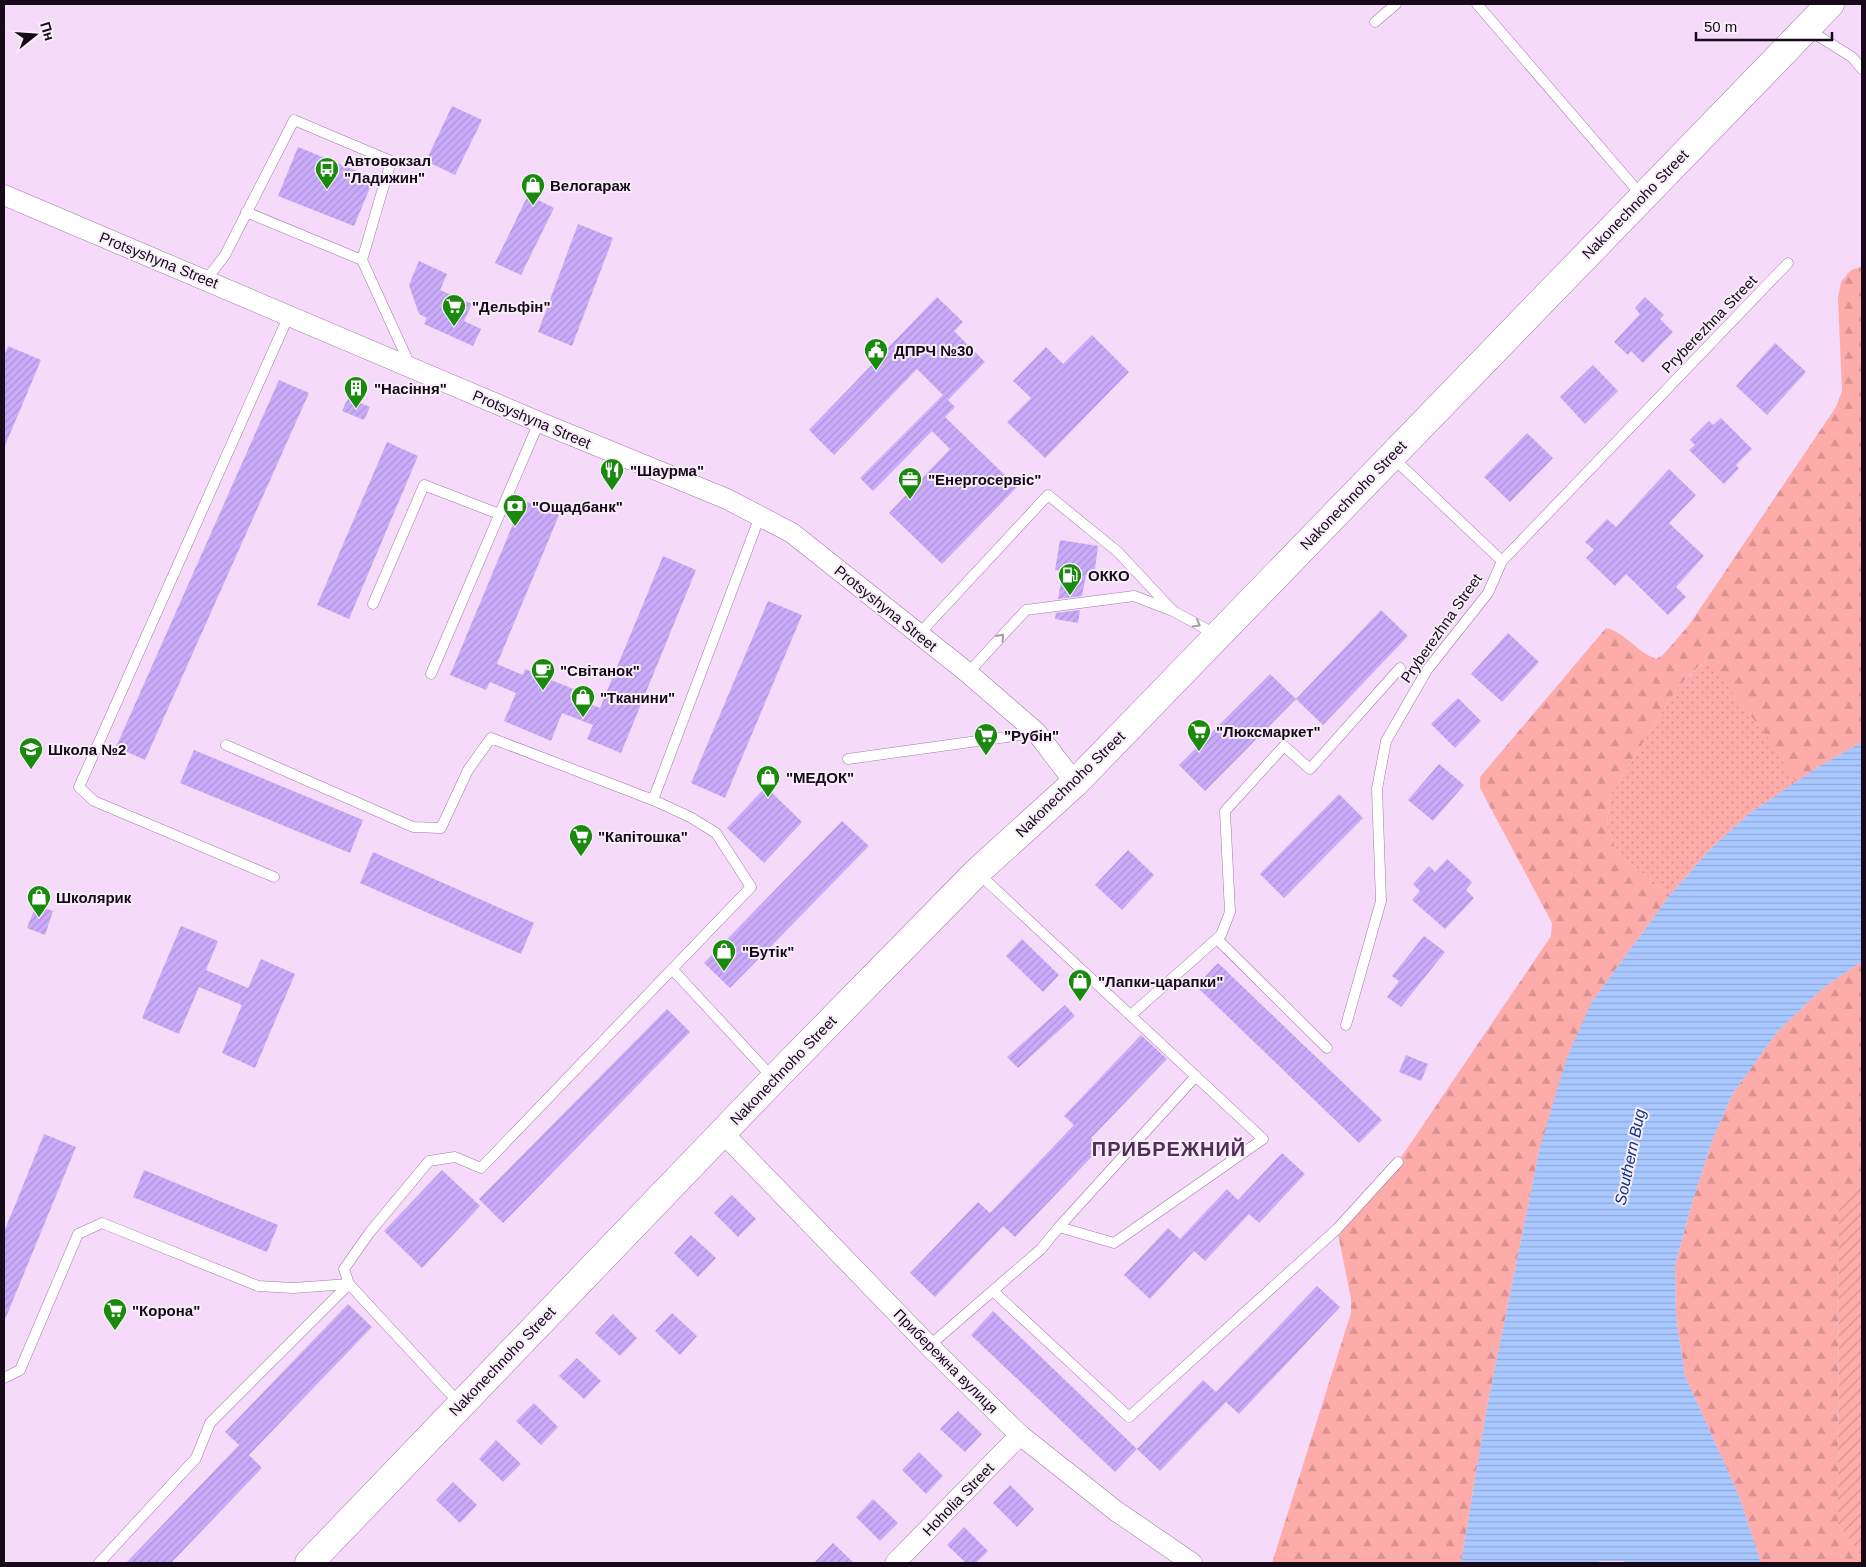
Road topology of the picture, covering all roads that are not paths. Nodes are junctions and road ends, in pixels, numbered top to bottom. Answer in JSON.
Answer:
{"nodes":[{"id":1,"x":1396,"y":4,"type":"edge"},
{"id":2,"x":1477,"y":4,"type":"edge"},
{"id":3,"x":1830,"y":4,"type":"edge"},
{"id":4,"x":1375,"y":22,"type":"dead end"},
{"id":5,"x":1807,"y":28,"type":"junction"},
{"id":6,"x":1862,"y":68,"type":"edge"},
{"id":7,"x":4,"y":195,"type":"edge"},
{"id":8,"x":1643,"y":196,"type":"junction"},
{"id":9,"x":246,"y":212,"type":"junction"},
{"id":10,"x":362,"y":260,"type":"junction"},
{"id":11,"x":1788,"y":263,"type":"dead end"},
{"id":12,"x":206,"y":280,"type":"junction"},
{"id":13,"x":289,"y":315,"type":"junction"},
{"id":14,"x":411,"y":368,"type":"junction"},
{"id":15,"x":539,"y":422,"type":"junction"},
{"id":16,"x":1391,"y":456,"type":"junction"},
{"id":17,"x":500,"y":514,"type":"junction"},
{"id":18,"x":760,"y":516,"type":"junction"},
{"id":19,"x":1502,"y":561,"type":"junction"},
{"id":20,"x":373,"y":604,"type":"dead end"},
{"id":21,"x":1173,"y":611,"type":"junction"},
{"id":22,"x":919,"y":634,"type":"junction"},
{"id":23,"x":1218,"y":636,"type":"junction"},
{"id":24,"x":1400,"y":668,"type":"dead end"},
{"id":25,"x":968,"y":673,"type":"junction"},
{"id":26,"x":431,"y":674,"type":"dead end"},
{"id":27,"x":1036,"y":732,"type":"junction"},
{"id":28,"x":226,"y":745,"type":"dead end"},
{"id":29,"x":848,"y":759,"type":"dead end"},
{"id":30,"x":1075,"y":783,"type":"junction"},
{"id":31,"x":653,"y":800,"type":"junction"},
{"id":32,"x":977,"y":872,"type":"junction"},
{"id":33,"x":274,"y":877,"type":"dead end"},
{"id":34,"x":1217,"y":939,"type":"junction"},
{"id":35,"x":672,"y":969,"type":"junction"},
{"id":36,"x":1131,"y":1015,"type":"junction"},
{"id":37,"x":1346,"y":1025,"type":"dead end"},
{"id":38,"x":1328,"y":1048,"type":"dead end"},
{"id":39,"x":1196,"y":1076,"type":"junction"},
{"id":40,"x":774,"y":1079,"type":"junction"},
{"id":41,"x":722,"y":1132,"type":"junction"},
{"id":42,"x":1398,"y":1162,"type":"dead end"},
{"id":43,"x":1059,"y":1227,"type":"junction"},
{"id":44,"x":349,"y":1284,"type":"junction"},
{"id":45,"x":992,"y":1291,"type":"junction"},
{"id":46,"x":929,"y":1346,"type":"junction"},
{"id":47,"x":4,"y":1378,"type":"edge"},
{"id":48,"x":461,"y":1405,"type":"junction"},
{"id":49,"x":1020,"y":1434,"type":"junction"},
{"id":50,"x":99,"y":1563,"type":"edge"},
{"id":51,"x":309,"y":1563,"type":"edge"},
{"id":52,"x":895,"y":1563,"type":"edge"},
{"id":53,"x":1192,"y":1563,"type":"edge"}],
"edges":[{"from":1,"to":4,"type":"lane"},
{"from":2,"to":8,"type":"lane"},
{"from":3,"to":5,"type":"street","name":"Nakonechnoho Street"},
{"from":5,"to":6,"type":"lane"},
{"from":5,"to":8,"type":"street","name":"Nakonechnoho Street"},
{"from":7,"to":12,"type":"street","name":"Protsyshyna Street"},
{"from":8,"to":16,"type":"street","name":"Nakonechnoho Street"},
{"from":9,"to":10,"type":"lane"},
{"from":9,"to":10,"type":"lane"},
{"from":9,"to":12,"type":"lane"},
{"from":10,"to":14,"type":"lane"},
{"from":11,"to":19,"type":"lane","name":"Pryberezhna Street"},
{"from":12,"to":13,"type":"street","name":"Protsyshyna Street"},
{"from":13,"to":14,"type":"street","name":"Protsyshyna Street"},
{"from":13,"to":33,"type":"lane"},
{"from":14,"to":15,"type":"street","name":"Protsyshyna Street"},
{"from":15,"to":17,"type":"lane"},
{"from":15,"to":18,"type":"street","name":"Protsyshyna Street"},
{"from":16,"to":19,"type":"lane"},
{"from":16,"to":23,"type":"street","name":"Nakonechnoho Street"},
{"from":17,"to":20,"type":"lane"},
{"from":17,"to":26,"type":"lane"},
{"from":18,"to":22,"type":"street","name":"Protsyshyna Street"},
{"from":18,"to":31,"type":"lane"},
{"from":19,"to":37,"type":"lane","name":"Pryberezhna Street"},
{"from":21,"to":22,"type":"lane"},
{"from":21,"to":23,"type":"lane","one_way":true},
{"from":25,"to":21,"type":"lane","one_way":true},
{"from":22,"to":25,"type":"street","name":"Protsyshyna Street"},
{"from":23,"to":30,"type":"street","name":"Nakonechnoho Street"},
{"from":24,"to":34,"type":"lane"},
{"from":25,"to":27,"type":"street","name":"Protsyshyna Street"},
{"from":27,"to":29,"type":"lane"},
{"from":27,"to":30,"type":"street","name":"Protsyshyna Street"},
{"from":28,"to":31,"type":"lane"},
{"from":30,"to":32,"type":"street","name":"Nakonechnoho Street"},
{"from":31,"to":35,"type":"lane"},
{"from":32,"to":36,"type":"lane"},
{"from":32,"to":40,"type":"street","name":"Nakonechnoho Street"},
{"from":34,"to":36,"type":"lane"},
{"from":34,"to":38,"type":"lane"},
{"from":35,"to":40,"type":"lane"},
{"from":35,"to":44,"type":"lane"},
{"from":36,"to":39,"type":"lane"},
{"from":39,"to":43,"type":"lane"},
{"from":39,"to":43,"type":"lane"},
{"from":40,"to":41,"type":"street","name":"Nakonechnoho Street"},
{"from":41,"to":46,"type":"street","name":"Прибережна вулиця"},
{"from":41,"to":48,"type":"street","name":"Nakonechnoho Street"},
{"from":42,"to":45,"type":"lane"},
{"from":43,"to":45,"type":"lane"},
{"from":44,"to":47,"type":"lane"},
{"from":44,"to":48,"type":"lane"},
{"from":44,"to":50,"type":"lane"},
{"from":45,"to":46,"type":"lane"},
{"from":46,"to":49,"type":"street","name":"Прибережна вулиця"},
{"from":48,"to":51,"type":"street","name":"Nakonechnoho Street"},
{"from":49,"to":52,"type":"street","name":"Hoholia Street"},
{"from":49,"to":53,"type":"street","name":"Прибережна вулиця"}]}
